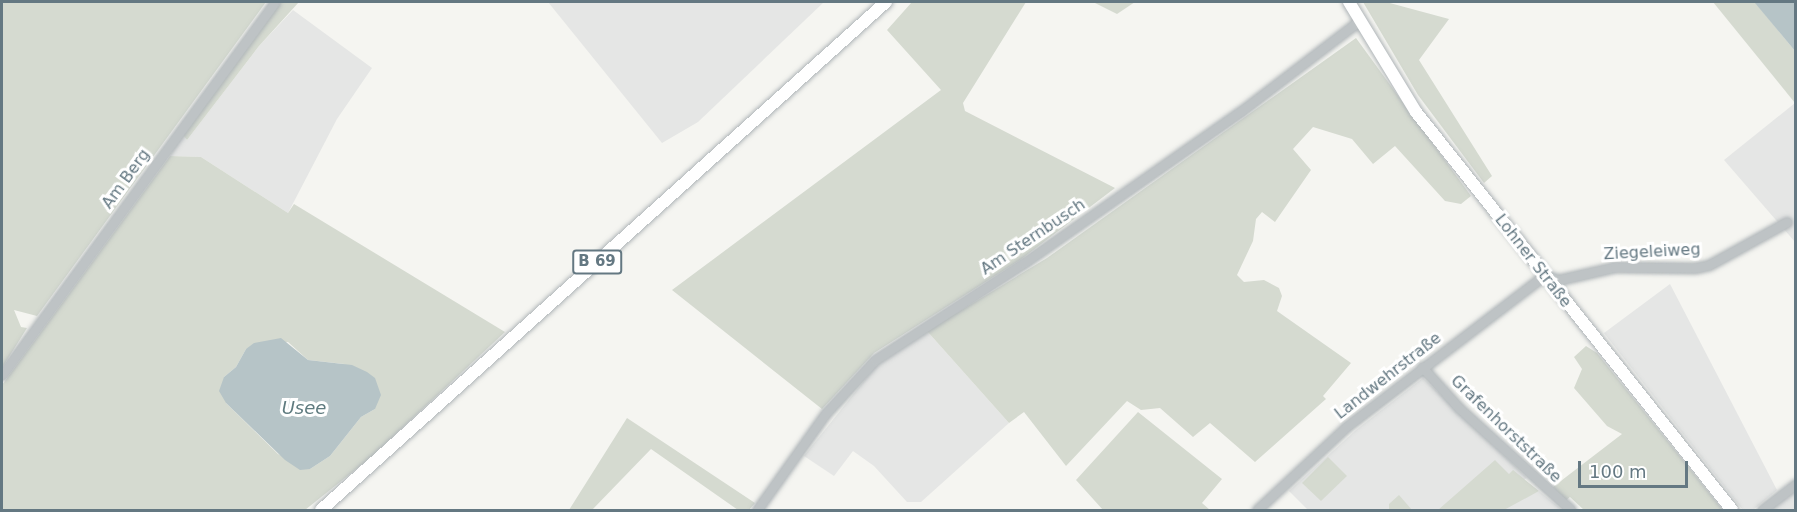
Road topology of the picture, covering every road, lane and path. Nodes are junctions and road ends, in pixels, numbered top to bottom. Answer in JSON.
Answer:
{"nodes":[{"id":1,"x":274,"y":2,"type":"edge"},
{"id":2,"x":886,"y":2,"type":"edge"},
{"id":3,"x":1349,"y":2,"type":"edge"},
{"id":4,"x":1359,"y":21,"type":"junction"},
{"id":5,"x":1787,"y":222,"type":"dead end"},
{"id":6,"x":1545,"y":275,"type":"junction"},
{"id":7,"x":1422,"y":367,"type":"junction"},
{"id":8,"x":2,"y":375,"type":"edge"},
{"id":9,"x":1796,"y":484,"type":"edge"},
{"id":10,"x":321,"y":510,"type":"edge"},
{"id":11,"x":757,"y":510,"type":"edge"},
{"id":12,"x":1257,"y":510,"type":"edge"},
{"id":13,"x":1570,"y":510,"type":"edge"},
{"id":14,"x":1732,"y":510,"type":"edge"},
{"id":15,"x":1762,"y":510,"type":"edge"}],
"edges":[{"from":1,"to":8,"type":"street","name":"Am Berg"},
{"from":2,"to":10,"type":"main road","number":"B 69"},
{"from":3,"to":4,"type":"main road","name":"Lohner Straße"},
{"from":4,"to":6,"type":"main road","name":"Lohner Straße"},
{"from":4,"to":11,"type":"street","name":"Am Sternbusch"},
{"from":5,"to":6,"type":"street","name":"Ziegeleiweg"},
{"from":6,"to":7,"type":"street","name":"Landwehrstraße"},
{"from":6,"to":14,"type":"main road","name":"Lohner Straße"},
{"from":7,"to":12,"type":"street","name":"Landwehrstraße"},
{"from":7,"to":13,"type":"street","name":"Grafenhorststraße"},
{"from":9,"to":15,"type":"street"}]}
